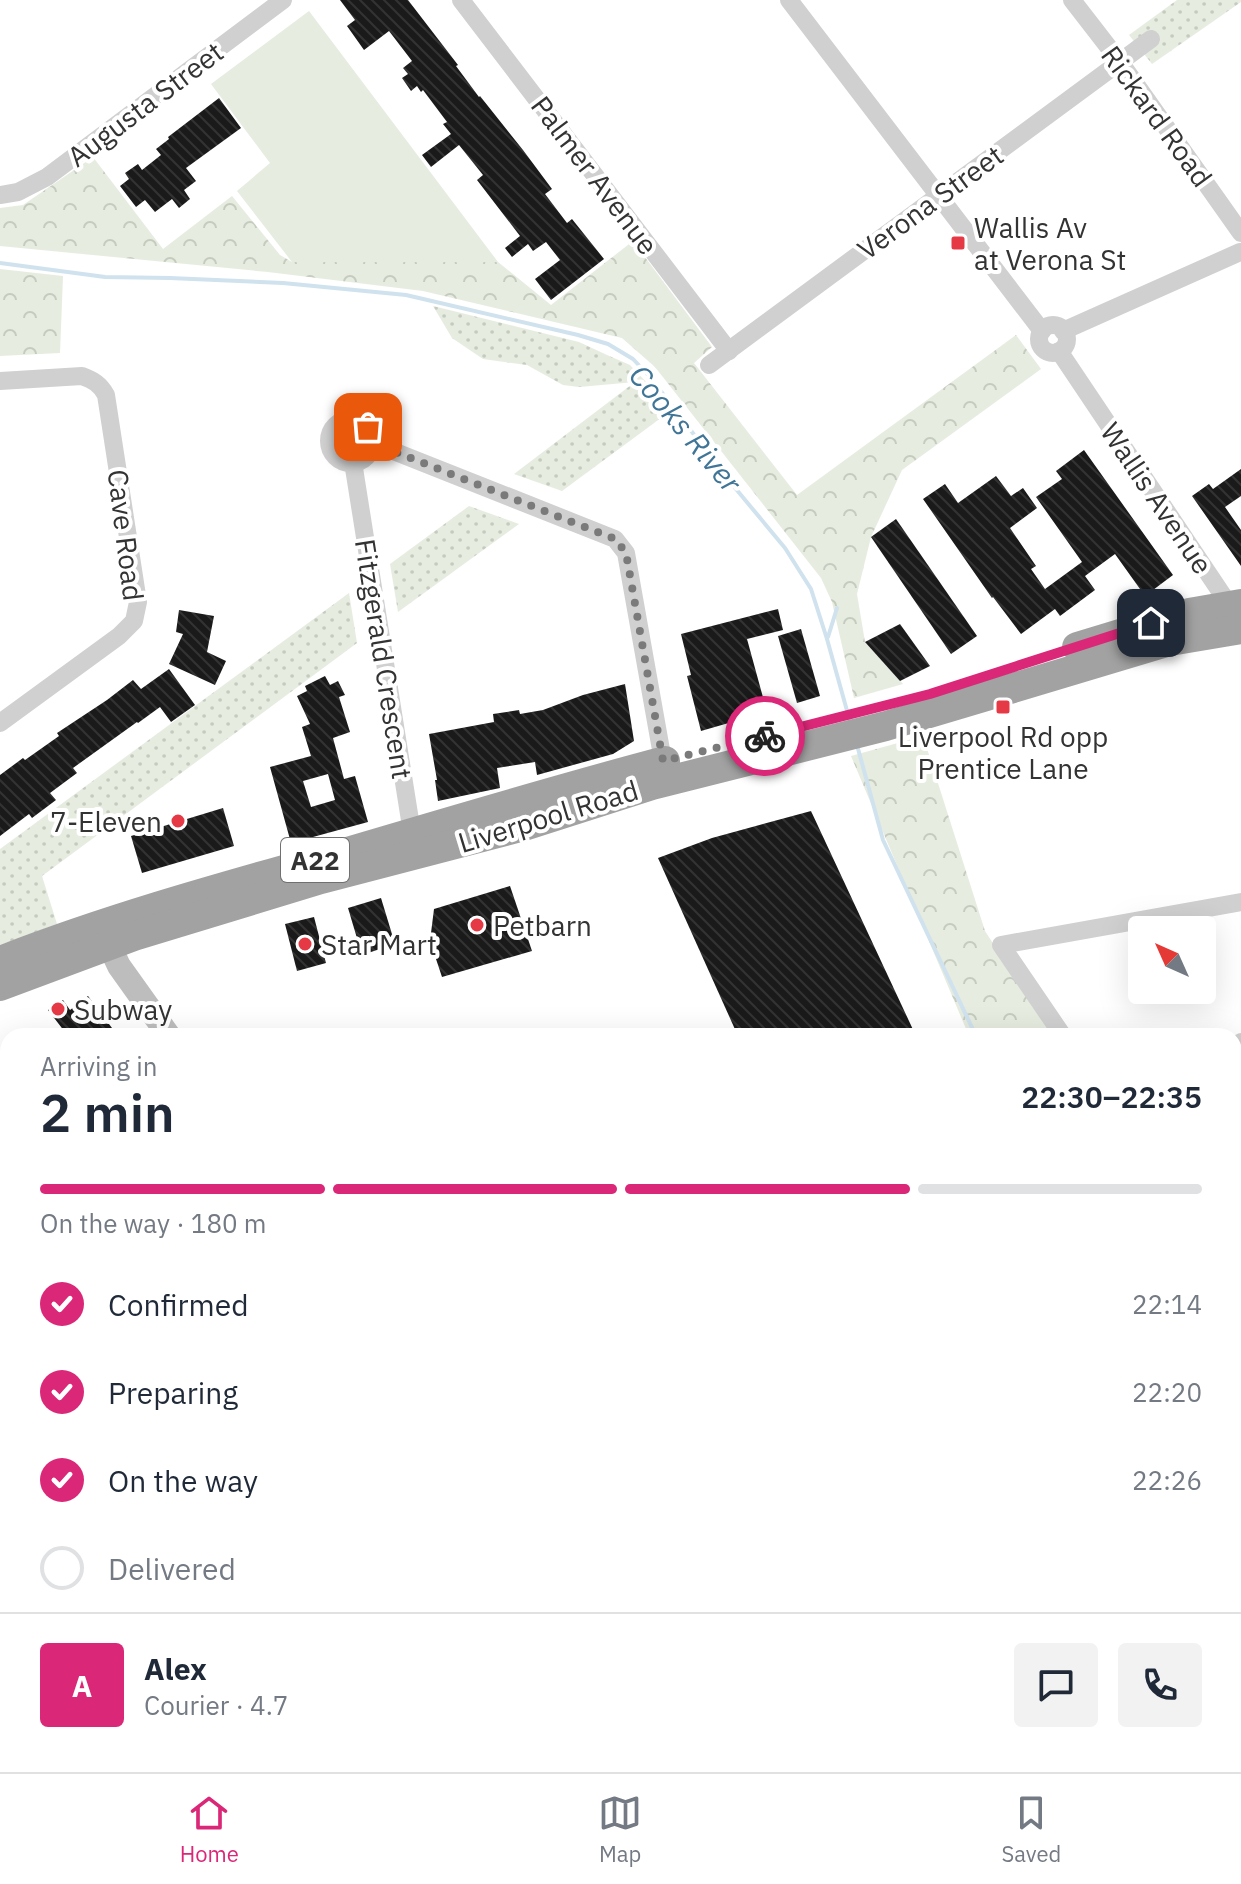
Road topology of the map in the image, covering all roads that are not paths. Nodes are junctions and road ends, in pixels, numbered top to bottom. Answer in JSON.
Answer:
{"nodes":[{"id":1,"x":283,"y":0,"type":"edge"},
{"id":2,"x":461,"y":0,"type":"edge"},
{"id":3,"x":789,"y":0,"type":"edge"},
{"id":4,"x":1072,"y":0,"type":"edge"},
{"id":5,"x":1151,"y":39,"type":"dead end"},
{"id":6,"x":1120,"y":62,"type":"junction"},
{"id":7,"x":0,"y":195,"type":"edge"},
{"id":8,"x":939,"y":195,"type":"junction"},
{"id":9,"x":1241,"y":233,"type":"edge"},
{"id":10,"x":1241,"y":240,"type":"edge"},
{"id":11,"x":1241,"y":252,"type":"edge"},
{"id":12,"x":1042,"y":331,"type":"junction"},
{"id":13,"x":1063,"y":331,"type":"junction"},
{"id":14,"x":729,"y":351,"type":"junction"},
{"id":15,"x":1059,"y":351,"type":"junction"},
{"id":16,"x":709,"y":365,"type":"dead end"},
{"id":17,"x":0,"y":381,"type":"edge"},
{"id":18,"x":373,"y":443,"type":"junction"},
{"id":19,"x":353,"y":462,"type":"junction"},
{"id":20,"x":1238,"y":616,"type":"edge"},
{"id":21,"x":884,"y":716,"type":"junction"},
{"id":22,"x":0,"y":723,"type":"edge"},
{"id":23,"x":817,"y":733,"type":"junction"},
{"id":24,"x":663,"y":761,"type":"junction"},
{"id":25,"x":414,"y":844,"type":"junction"},
{"id":26,"x":1241,"y":902,"type":"edge"},
{"id":27,"x":104,"y":935,"type":"junction"},
{"id":28,"x":0,"y":961,"type":"edge"},
{"id":29,"x":0,"y":986,"type":"edge"},
{"id":30,"x":163,"y":1028,"type":"edge"},
{"id":31,"x":1058,"y":1028,"type":"edge"}],
"edges":[{"from":1,"to":7,"type":"street","name":"Augusta Street"},
{"from":2,"to":14,"type":"street","name":"Palmer Avenue"},
{"from":3,"to":8,"type":"street"},
{"from":4,"to":6,"type":"street","name":"Rickard Road"},
{"from":5,"to":6,"type":"street","name":"Verona Street"},
{"from":6,"to":8,"type":"street","name":"Verona Street"},
{"from":6,"to":9,"type":"street","name":"Rickard Road"},
{"from":8,"to":12,"type":"street"},
{"from":8,"to":14,"type":"street","name":"Verona Street"},
{"from":10,"to":11,"type":"street"},
{"from":11,"to":13,"type":"street"},
{"from":12,"to":13,"type":"street"},
{"from":12,"to":15,"type":"street"},
{"from":13,"to":15,"type":"street"},
{"from":14,"to":16,"type":"street","name":"Verona Street"},
{"from":15,"to":20,"type":"street","name":"Wallis Avenue"},
{"from":17,"to":22,"type":"street","name":"Cave Road"},
{"from":18,"to":19,"type":"street"},
{"from":18,"to":19,"type":"street"},
{"from":18,"to":24,"type":"street"},
{"from":19,"to":25,"type":"street","name":"Fitzgerald Crescent"},
{"from":20,"to":21,"type":"highway","name":"Liverpool Road","number":"A22"},
{"from":20,"to":21,"type":"highway","name":"Liverpool Road","number":"A22"},
{"from":21,"to":23,"type":"highway","name":"Liverpool Road","number":"A22"},
{"from":23,"to":24,"type":"highway","name":"Liverpool Road","number":"A22"},
{"from":23,"to":25,"type":"highway","name":"Liverpool Road","number":"A22"},
{"from":24,"to":25,"type":"highway","name":"Liverpool Road","number":"A22"},
{"from":25,"to":27,"type":"highway","name":"Liverpool Road","number":"A22"},
{"from":26,"to":31,"type":"street"},
{"from":27,"to":28,"type":"highway","name":"Liverpool Road","number":"A22"},
{"from":27,"to":29,"type":"highway","name":"Liverpool Road","number":"A22"},
{"from":27,"to":30,"type":"main road"}]}
